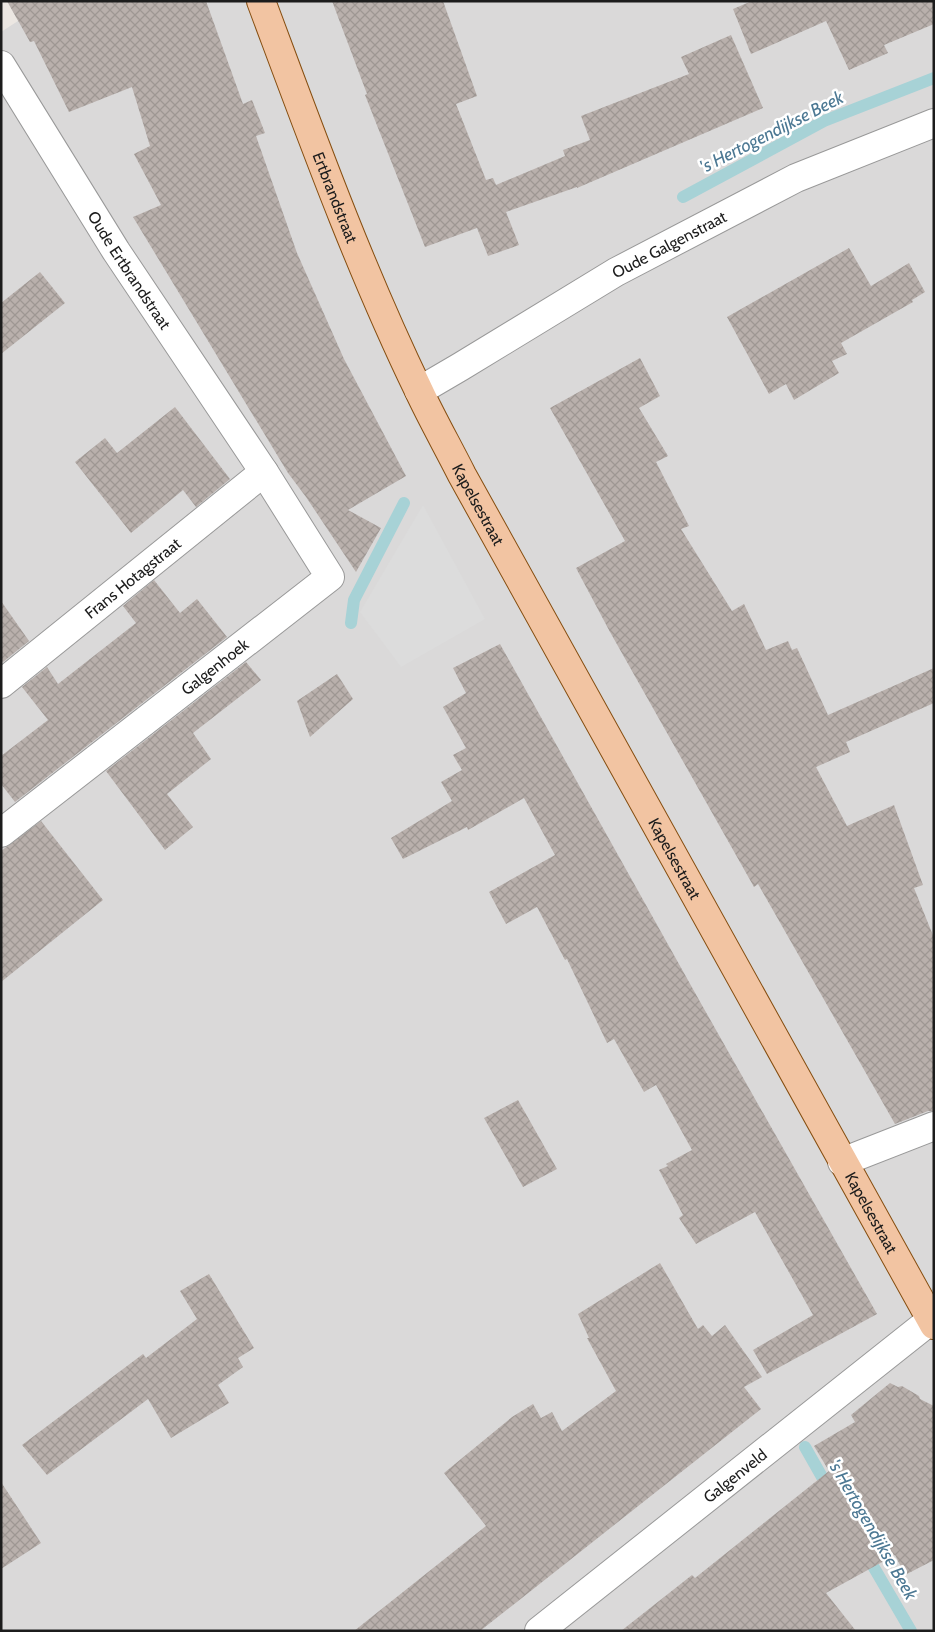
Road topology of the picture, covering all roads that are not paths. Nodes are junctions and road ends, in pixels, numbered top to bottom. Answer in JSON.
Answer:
{"nodes":[{"id":1,"x":261,"y":1,"type":"edge"},
{"id":2,"x":1,"y":64,"type":"edge"},
{"id":3,"x":934,"y":123,"type":"edge"},
{"id":4,"x":419,"y":391,"type":"junction"},
{"id":5,"x":264,"y":472,"type":"junction"},
{"id":6,"x":1,"y":684,"type":"edge"},
{"id":7,"x":1,"y":833,"type":"edge"},
{"id":8,"x":934,"y":1126,"type":"edge"},
{"id":9,"x":842,"y":1162,"type":"junction"},
{"id":10,"x":932,"y":1322,"type":"edge"},
{"id":11,"x":539,"y":1631,"type":"edge"}],
"edges":[{"from":1,"to":4,"type":"main road","name":"Ertbrandstraat"},
{"from":2,"to":5,"type":"street","name":"Oude Ertbrandstraat"},
{"from":3,"to":4,"type":"street","name":"Oude Galgenstraat"},
{"from":4,"to":9,"type":"main road","name":"Kapelsestraat"},
{"from":5,"to":6,"type":"street","name":"Frans Hotagstraat"},
{"from":5,"to":7,"type":"street","name":"Galgenhoek"},
{"from":8,"to":9,"type":"street"},
{"from":9,"to":10,"type":"main road","name":"Kapelsestraat"},
{"from":10,"to":11,"type":"street","name":"Galgenveld"}]}
